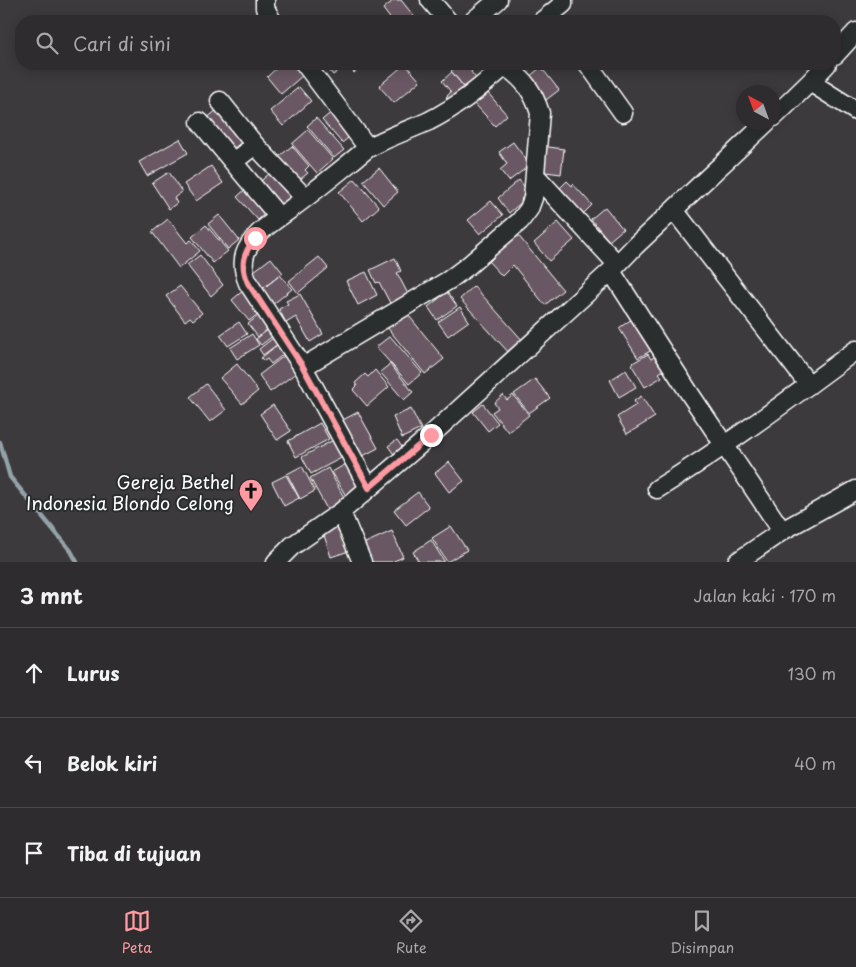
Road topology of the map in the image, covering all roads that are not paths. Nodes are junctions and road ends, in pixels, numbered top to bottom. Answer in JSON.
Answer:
{"nodes":[{"id":1,"x":265,"y":0,"type":"edge"},
{"id":2,"x":430,"y":0,"type":"edge"},
{"id":3,"x":498,"y":0,"type":"edge"},
{"id":4,"x":269,"y":15,"type":"edge"},
{"id":5,"x":443,"y":15,"type":"edge"},
{"id":6,"x":480,"y":15,"type":"edge"},
{"id":7,"x":856,"y":32,"type":"edge"},
{"id":8,"x":841,"y":48,"type":"edge"},
{"id":9,"x":310,"y":70,"type":"edge"},
{"id":10,"x":495,"y":70,"type":"edge"},
{"id":11,"x":506,"y":70,"type":"edge"},
{"id":12,"x":592,"y":70,"type":"edge"},
{"id":13,"x":821,"y":70,"type":"edge"},
{"id":14,"x":810,"y":82,"type":"junction"},
{"id":15,"x":220,"y":101,"type":"dead end"},
{"id":16,"x":781,"y":110,"type":"edge"},
{"id":17,"x":856,"y":111,"type":"edge"},
{"id":18,"x":623,"y":113,"type":"dead end"},
{"id":19,"x":200,"y":122,"type":"dead end"},
{"id":20,"x":759,"y":130,"type":"edge"},
{"id":21,"x":255,"y":145,"type":"junction"},
{"id":22,"x":368,"y":148,"type":"junction"},
{"id":23,"x":233,"y":162,"type":"junction"},
{"id":24,"x":535,"y":175,"type":"junction"},
{"id":25,"x":305,"y":198,"type":"junction"},
{"id":26,"x":674,"y":210,"type":"junction"},
{"id":27,"x":279,"y":217,"type":"junction"},
{"id":28,"x":614,"y":267,"type":"junction"},
{"id":29,"x":856,"y":350,"type":"edge"},
{"id":30,"x":303,"y":367,"type":"junction"},
{"id":31,"x":809,"y":385,"type":"junction"},
{"id":32,"x":724,"y":445,"type":"junction"},
{"id":33,"x":369,"y":488,"type":"junction"},
{"id":34,"x":657,"y":489,"type":"dead end"},
{"id":35,"x":856,"y":490,"type":"edge"},
{"id":36,"x":341,"y":512,"type":"junction"},
{"id":37,"x":782,"y":531,"type":"junction"},
{"id":38,"x":276,"y":562,"type":"edge"},
{"id":39,"x":362,"y":562,"type":"edge"},
{"id":40,"x":737,"y":562,"type":"edge"}],
"edges":[{"from":1,"to":4,"type":"street"},
{"from":2,"to":5,"type":"street"},
{"from":3,"to":6,"type":"street"},
{"from":7,"to":8,"type":"street"},
{"from":9,"to":22,"type":"street"},
{"from":10,"to":22,"type":"street"},
{"from":11,"to":24,"type":"street"},
{"from":12,"to":18,"type":"street"},
{"from":13,"to":14,"type":"street"},
{"from":14,"to":16,"type":"street"},
{"from":14,"to":17,"type":"street"},
{"from":15,"to":21,"type":"street"},
{"from":19,"to":23,"type":"street"},
{"from":20,"to":26,"type":"street"},
{"from":21,"to":23,"type":"street"},
{"from":21,"to":25,"type":"street"},
{"from":22,"to":25,"type":"street"},
{"from":23,"to":27,"type":"street"},
{"from":24,"to":28,"type":"street"},
{"from":24,"to":30,"type":"street"},
{"from":25,"to":27,"type":"street"},
{"from":26,"to":28,"type":"street"},
{"from":26,"to":31,"type":"street"},
{"from":27,"to":30,"type":"street"},
{"from":28,"to":32,"type":"street"},
{"from":28,"to":33,"type":"street"},
{"from":29,"to":31,"type":"street"},
{"from":30,"to":33,"type":"street"},
{"from":31,"to":32,"type":"street"},
{"from":32,"to":34,"type":"street"},
{"from":32,"to":37,"type":"street"},
{"from":33,"to":36,"type":"street"},
{"from":35,"to":37,"type":"street"},
{"from":36,"to":38,"type":"street"},
{"from":36,"to":39,"type":"street"},
{"from":37,"to":40,"type":"street"}]}
